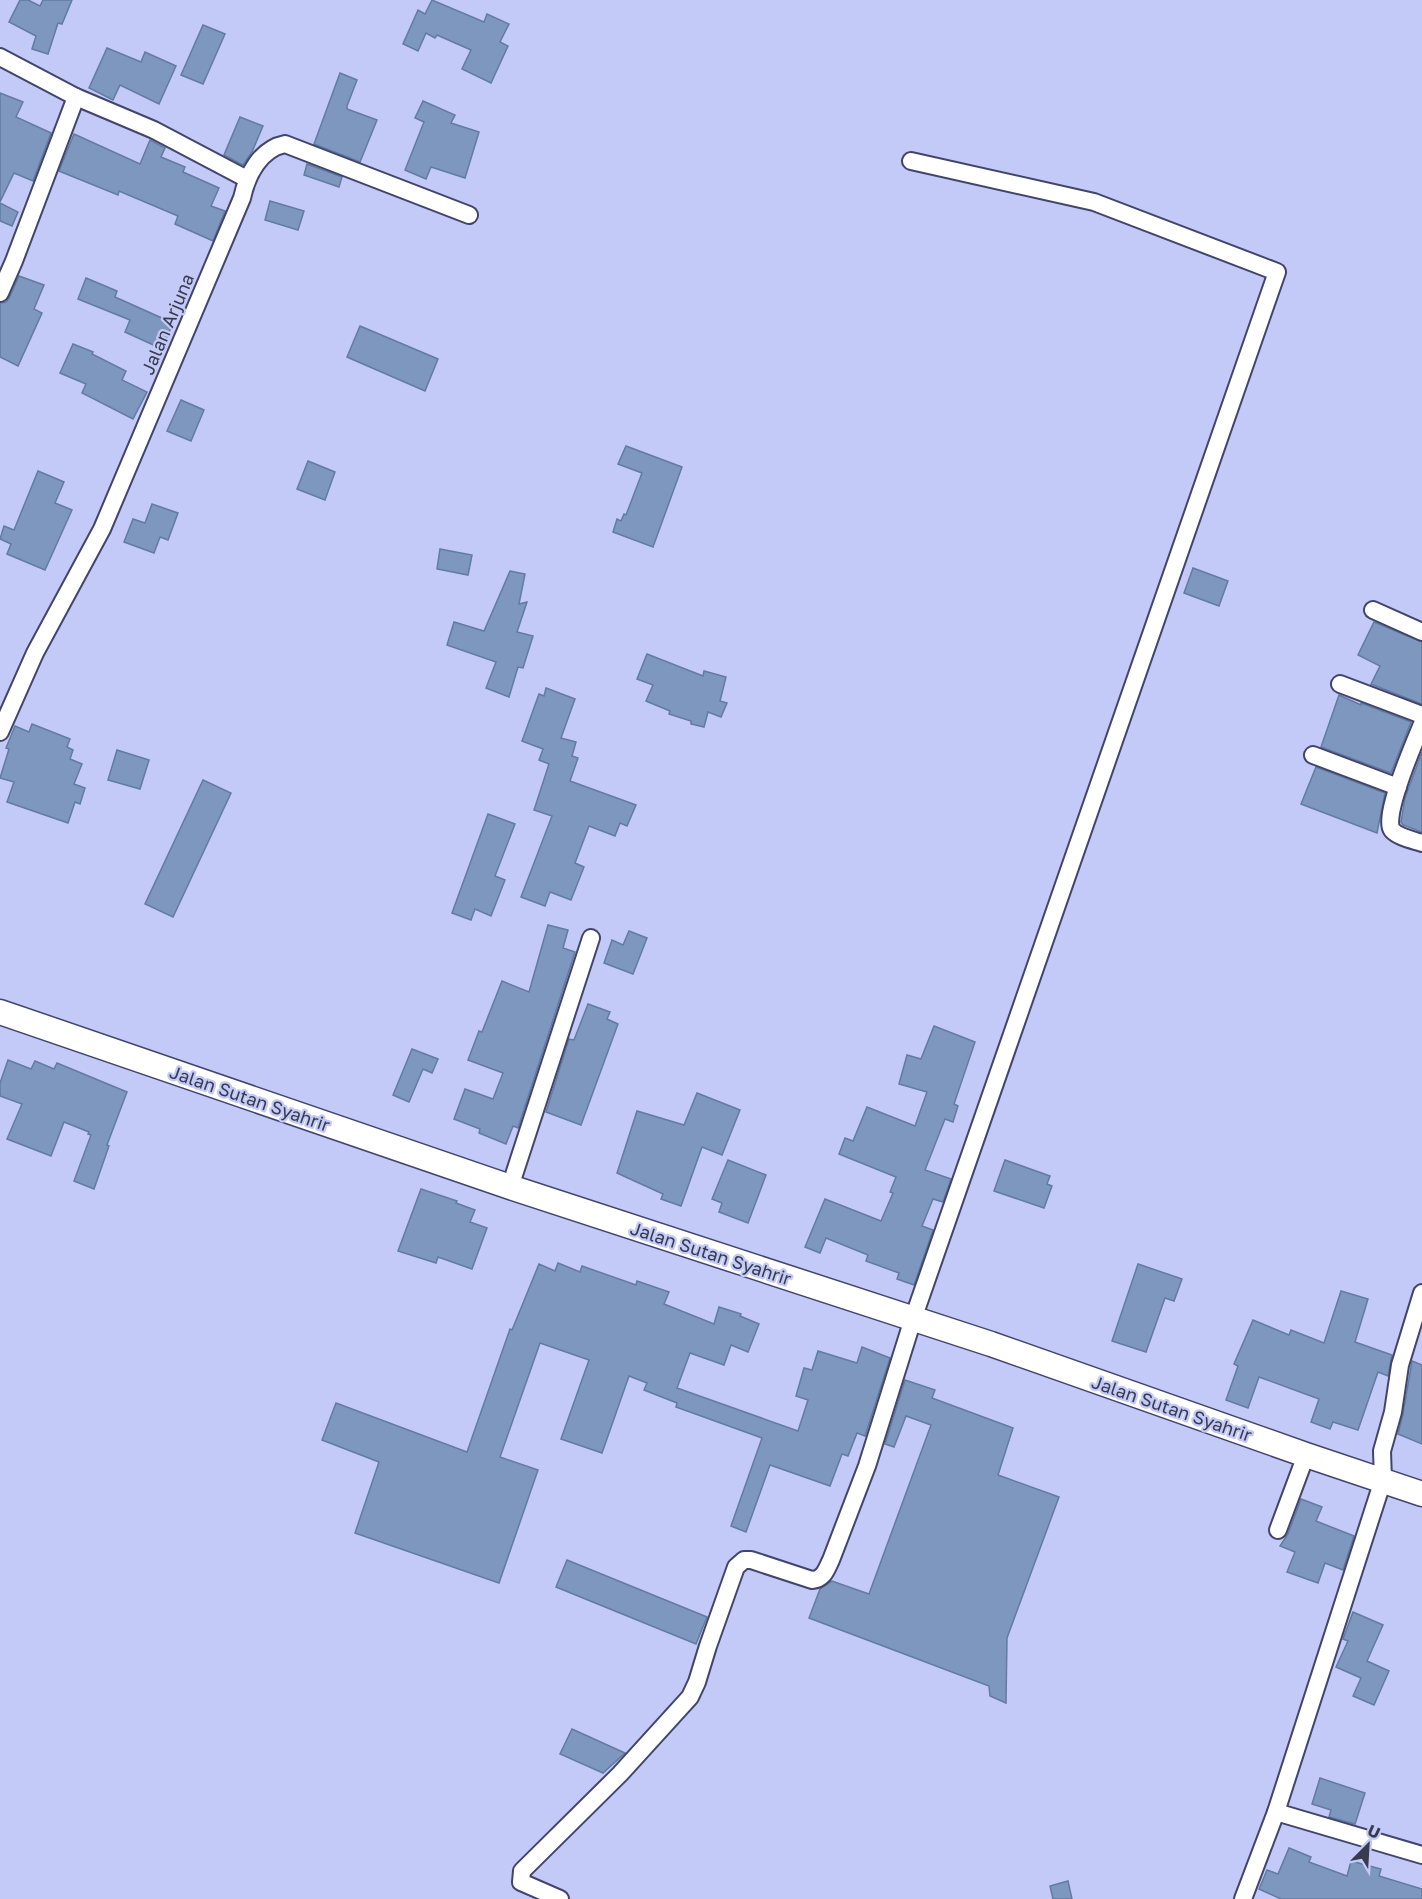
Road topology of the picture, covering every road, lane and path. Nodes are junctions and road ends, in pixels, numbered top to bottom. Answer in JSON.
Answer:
{"nodes":[{"id":1,"x":0,"y":57,"type":"edge"},
{"id":2,"x":76,"y":97,"type":"junction"},
{"id":3,"x":911,"y":161,"type":"dead end"},
{"id":4,"x":248,"y":179,"type":"junction"},
{"id":5,"x":469,"y":215,"type":"dead end"},
{"id":6,"x":0,"y":293,"type":"edge"},
{"id":7,"x":1373,"y":610,"type":"dead end"},
{"id":8,"x":1422,"y":632,"type":"edge"},
{"id":9,"x":1340,"y":684,"type":"dead end"},
{"id":10,"x":1422,"y":715,"type":"edge"},
{"id":11,"x":1422,"y":724,"type":"edge"},
{"id":12,"x":0,"y":732,"type":"edge"},
{"id":13,"x":1313,"y":755,"type":"dead end"},
{"id":14,"x":1398,"y":787,"type":"junction"},
{"id":15,"x":1422,"y":843,"type":"edge"},
{"id":16,"x":591,"y":938,"type":"dead end"},
{"id":17,"x":0,"y":1012,"type":"edge"},
{"id":18,"x":510,"y":1187,"type":"junction"},
{"id":19,"x":1422,"y":1293,"type":"edge"},
{"id":20,"x":913,"y":1319,"type":"junction"},
{"id":21,"x":1306,"y":1455,"type":"junction"},
{"id":22,"x":1383,"y":1480,"type":"junction"},
{"id":23,"x":1422,"y":1494,"type":"edge"},
{"id":24,"x":1278,"y":1530,"type":"dead end"},
{"id":25,"x":1276,"y":1812,"type":"junction"},
{"id":26,"x":1422,"y":1855,"type":"edge"},
{"id":27,"x":560,"y":1899,"type":"edge"},
{"id":28,"x":1243,"y":1899,"type":"edge"}],
"edges":[{"from":1,"to":2,"type":"street"},
{"from":2,"to":4,"type":"street"},
{"from":2,"to":6,"type":"street"},
{"from":3,"to":20,"type":"street"},
{"from":4,"to":5,"type":"street","name":"Jalan Arjuna"},
{"from":4,"to":12,"type":"street","name":"Jalan Arjuna"},
{"from":7,"to":8,"type":"street"},
{"from":9,"to":10,"type":"street"},
{"from":11,"to":14,"type":"street"},
{"from":13,"to":14,"type":"street"},
{"from":14,"to":15,"type":"street"},
{"from":16,"to":18,"type":"street"},
{"from":17,"to":18,"type":"street","name":"Jalan Sutan Syahrir"},
{"from":18,"to":20,"type":"street","name":"Jalan Sutan Syahrir"},
{"from":19,"to":22,"type":"street"},
{"from":20,"to":21,"type":"street","name":"Jalan Sutan Syahrir"},
{"from":20,"to":27,"type":"street"},
{"from":21,"to":22,"type":"street","name":"Jalan Sutan Syahrir"},
{"from":21,"to":24,"type":"street"},
{"from":22,"to":23,"type":"street","name":"Jalan Sutan Syahrir"},
{"from":22,"to":25,"type":"street"},
{"from":25,"to":26,"type":"street"},
{"from":25,"to":28,"type":"street"}]}
